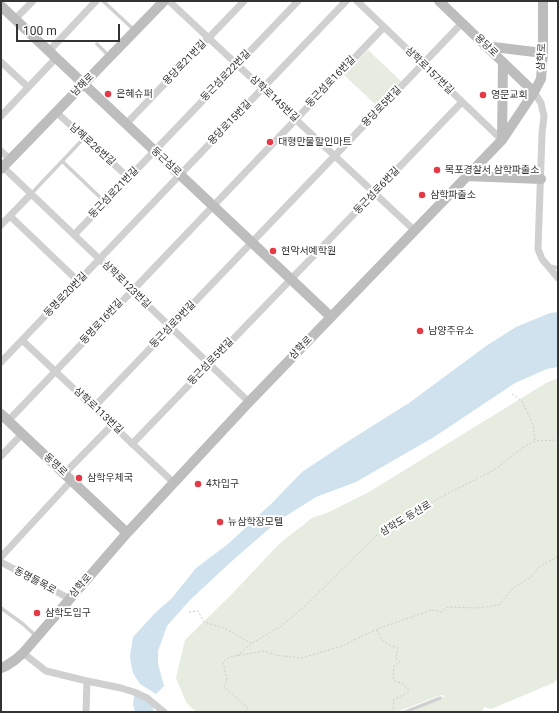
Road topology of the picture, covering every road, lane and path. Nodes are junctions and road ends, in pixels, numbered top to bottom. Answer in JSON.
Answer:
{"nodes":[{"id":1,"x":33,"y":1,"type":"edge"},
{"id":2,"x":96,"y":1,"type":"edge"},
{"id":3,"x":103,"y":1,"type":"edge"},
{"id":4,"x":164,"y":1,"type":"edge"},
{"id":5,"x":169,"y":1,"type":"edge"},
{"id":6,"x":244,"y":1,"type":"edge"},
{"id":7,"x":298,"y":1,"type":"edge"},
{"id":8,"x":346,"y":1,"type":"edge"},
{"id":9,"x":357,"y":1,"type":"edge"},
{"id":10,"x":439,"y":1,"type":"edge"},
{"id":11,"x":543,"y":1,"type":"edge"},
{"id":12,"x":1,"y":6,"type":"edge"},
{"id":13,"x":15,"y":19,"type":"junction"},
{"id":14,"x":462,"y":23,"type":"junction"},
{"id":15,"x":131,"y":27,"type":"dead end"},
{"id":16,"x":384,"y":27,"type":"junction"},
{"id":17,"x":208,"y":38,"type":"junction"},
{"id":18,"x":97,"y":44,"type":"dead end"},
{"id":19,"x":485,"y":46,"type":"junction"},
{"id":20,"x":543,"y":53,"type":"junction"},
{"id":21,"x":53,"y":54,"type":"junction"},
{"id":22,"x":111,"y":57,"type":"junction"},
{"id":23,"x":503,"y":62,"type":"junction"},
{"id":24,"x":2,"y":64,"type":"edge"},
{"id":25,"x":423,"y":64,"type":"junction"},
{"id":26,"x":237,"y":65,"type":"junction"},
{"id":27,"x":84,"y":84,"type":"junction"},
{"id":28,"x":28,"y":87,"type":"junction"},
{"id":29,"x":262,"y":89,"type":"junction"},
{"id":30,"x":534,"y":92,"type":"junction"},
{"id":31,"x":462,"y":102,"type":"junction"},
{"id":32,"x":56,"y":112,"type":"junction"},
{"id":33,"x":1,"y":116,"type":"edge"},
{"id":34,"x":295,"y":119,"type":"junction"},
{"id":35,"x":126,"y":124,"type":"junction"},
{"id":36,"x":84,"y":138,"type":"junction"},
{"id":37,"x":502,"y":140,"type":"junction"},
{"id":38,"x":1,"y":151,"type":"edge"},
{"id":39,"x":154,"y":151,"type":"junction"},
{"id":40,"x":335,"y":156,"type":"junction"},
{"id":41,"x":62,"y":161,"type":"junction"},
{"id":42,"x":5,"y":165,"type":"edge"},
{"id":43,"x":180,"y":175,"type":"junction"},
{"id":44,"x":466,"y":176,"type":"junction"},
{"id":45,"x":129,"y":178,"type":"junction"},
{"id":46,"x":541,"y":179,"type":"junction"},
{"id":47,"x":374,"y":193,"type":"junction"},
{"id":48,"x":31,"y":194,"type":"junction"},
{"id":49,"x":106,"y":202,"type":"junction"},
{"id":50,"x":212,"y":206,"type":"junction"},
{"id":51,"x":10,"y":216,"type":"junction"},
{"id":52,"x":1,"y":225,"type":"edge"},
{"id":53,"x":414,"y":230,"type":"junction"},
{"id":54,"x":74,"y":235,"type":"junction"},
{"id":55,"x":252,"y":243,"type":"junction"},
{"id":56,"x":99,"y":259,"type":"junction"},
{"id":57,"x":547,"y":265,"type":"junction"},
{"id":58,"x":558,"y":268,"type":"edge"},
{"id":59,"x":558,"y":278,"type":"edge"},
{"id":60,"x":291,"y":280,"type":"junction"},
{"id":61,"x":78,"y":281,"type":"junction"},
{"id":62,"x":132,"y":291,"type":"junction"},
{"id":63,"x":331,"y":318,"type":"junction"},
{"id":64,"x":170,"y":327,"type":"junction"},
{"id":65,"x":22,"y":340,"type":"junction"},
{"id":66,"x":1,"y":362,"type":"edge"},
{"id":67,"x":209,"y":364,"type":"junction"},
{"id":68,"x":55,"y":372,"type":"junction"},
{"id":69,"x":512,"y":394,"type":"dead end"},
{"id":70,"x":249,"y":402,"type":"junction"},
{"id":71,"x":94,"y":407,"type":"junction"},
{"id":72,"x":5,"y":418,"type":"edge"},
{"id":73,"x":112,"y":425,"type":"junction"},
{"id":74,"x":22,"y":434,"type":"junction"},
{"id":75,"x":558,"y":440,"type":"edge"},
{"id":76,"x":535,"y":441,"type":"junction"},
{"id":77,"x":132,"y":444,"type":"junction"},
{"id":78,"x":1,"y":456,"type":"edge"},
{"id":79,"x":68,"y":477,"type":"junction"},
{"id":80,"x":174,"y":482,"type":"junction"},
{"id":81,"x":127,"y":533,"type":"junction"},
{"id":82,"x":558,"y":550,"type":"edge"},
{"id":83,"x":1,"y":557,"type":"edge"},
{"id":84,"x":1,"y":562,"type":"edge"},
{"id":85,"x":70,"y":599,"type":"junction"},
{"id":86,"x":1,"y":608,"type":"edge"},
{"id":87,"x":189,"y":612,"type":"dead end"},
{"id":88,"x":377,"y":629,"type":"junction"},
{"id":89,"x":37,"y":637,"type":"junction"},
{"id":90,"x":252,"y":643,"type":"junction"},
{"id":91,"x":23,"y":653,"type":"junction"},
{"id":92,"x":236,"y":656,"type":"junction"},
{"id":93,"x":1,"y":668,"type":"edge"},
{"id":94,"x":87,"y":681,"type":"junction"},
{"id":95,"x":440,"y":698,"type":"dead end"},
{"id":96,"x":86,"y":712,"type":"edge"},
{"id":97,"x":164,"y":712,"type":"edge"},
{"id":98,"x":246,"y":712,"type":"edge"},
{"id":99,"x":393,"y":712,"type":"edge"},
{"id":100,"x":405,"y":712,"type":"edge"}],
"edges":[{"from":1,"to":13,"type":"street"},
{"from":2,"to":21,"type":"street"},
{"from":3,"to":15,"type":"lane"},
{"from":4,"to":22,"type":"street","name":"남해로"},
{"from":5,"to":17,"type":"street","name":"삼학로145번길"},
{"from":6,"to":17,"type":"street","name":"용당로21번길"},
{"from":7,"to":26,"type":"street","name":"둥근섬로22번길"},
{"from":8,"to":29,"type":"street","name":"용당로15번길"},
{"from":9,"to":16,"type":"street","name":"삼학로157번길"},
{"from":10,"to":14,"type":"street","name":"용당로"},
{"from":11,"to":20,"type":"street","name":"삼학로"},
{"from":12,"to":13,"type":"street","name":"둥근섬로"},
{"from":13,"to":21,"type":"street","name":"둥근섬로"},
{"from":14,"to":19,"type":"street","name":"용당로"},
{"from":14,"to":25,"type":"street","name":"용당로5번길"},
{"from":16,"to":25,"type":"street","name":"삼학로157번길"},
{"from":16,"to":34,"type":"street","name":"둥근섬로16번길"},
{"from":17,"to":26,"type":"street","name":"삼학로145번길"},
{"from":17,"to":35,"type":"street","name":"용당로21번길"},
{"from":18,"to":22,"type":"lane"},
{"from":19,"to":20,"type":"street"},
{"from":19,"to":23,"type":"street","name":"용당로"},
{"from":20,"to":30,"type":"street","name":"삼학로"},
{"from":21,"to":27,"type":"street","name":"둥근섬로"},
{"from":21,"to":28,"type":"street"},
{"from":22,"to":27,"type":"street","name":"남해로"},
{"from":23,"to":30,"type":"street","name":"용당로"},
{"from":23,"to":37,"type":"street"},
{"from":24,"to":28,"type":"street"},
{"from":25,"to":31,"type":"street","name":"삼학로157번길"},
{"from":25,"to":40,"type":"street","name":"용당로5번길"},
{"from":26,"to":29,"type":"street","name":"삼학로145번길"},
{"from":26,"to":39,"type":"street","name":"둥근섬로22번길"},
{"from":27,"to":32,"type":"street","name":"남해로"},
{"from":27,"to":35,"type":"street","name":"둥근섬로"},
{"from":28,"to":33,"type":"street"},
{"from":29,"to":34,"type":"street","name":"삼학로145번길"},
{"from":29,"to":43,"type":"street","name":"용당로15번길"},
{"from":30,"to":37,"type":"street","name":"삼학로"},
{"from":30,"to":46,"type":"street"},
{"from":31,"to":37,"type":"street","name":"삼학로157번길"},
{"from":31,"to":47,"type":"street","name":"둥근섬로6번길"},
{"from":32,"to":36,"type":"street","name":"남해로26번길"},
{"from":32,"to":42,"type":"street","name":"남해로"},
{"from":34,"to":40,"type":"street","name":"삼학로145번길"},
{"from":34,"to":50,"type":"street","name":"둥근섬로16번길"},
{"from":35,"to":39,"type":"street","name":"둥근섬로"},
{"from":36,"to":41,"type":"lane"},
{"from":36,"to":45,"type":"street","name":"남해로26번길"},
{"from":37,"to":44,"type":"street","name":"삼학로"},
{"from":38,"to":42,"type":"street","name":"삼학로123번길"},
{"from":39,"to":43,"type":"street","name":"둥근섬로"},
{"from":39,"to":45,"type":"street","name":"둥근섬로21번길"},
{"from":40,"to":47,"type":"street","name":"삼학로145번길"},
{"from":40,"to":55,"type":"street","name":"용당로5번길"},
{"from":41,"to":48,"type":"lane"},
{"from":41,"to":49,"type":"lane"},
{"from":42,"to":48,"type":"street","name":"삼학로123번길"},
{"from":43,"to":50,"type":"street","name":"둥근섬로"},
{"from":43,"to":56,"type":"street","name":"동명로20번길"},
{"from":44,"to":46,"type":"street"},
{"from":44,"to":53,"type":"street","name":"삼학로"},
{"from":45,"to":49,"type":"street","name":"둥근섬로21번길"},
{"from":46,"to":57,"type":"street"},
{"from":47,"to":53,"type":"street","name":"삼학로145번길"},
{"from":47,"to":60,"type":"street","name":"둥근섬로6번길"},
{"from":48,"to":51,"type":"street"},
{"from":48,"to":54,"type":"street","name":"삼학로123번길"},
{"from":49,"to":54,"type":"street","name":"둥근섬로21번길"},
{"from":50,"to":55,"type":"street","name":"둥근섬로"},
{"from":50,"to":62,"type":"street","name":"동명로16번길"},
{"from":51,"to":52,"type":"street"},
{"from":51,"to":61,"type":"street"},
{"from":53,"to":63,"type":"street","name":"삼학로"},
{"from":54,"to":56,"type":"street","name":"삼학로123번길"},
{"from":55,"to":60,"type":"street","name":"둥근섬로"},
{"from":55,"to":64,"type":"street","name":"둥근섬로9번길"},
{"from":56,"to":61,"type":"street","name":"동명로20번길"},
{"from":56,"to":62,"type":"street","name":"삼학로123번길"},
{"from":57,"to":58,"type":"lane"},
{"from":57,"to":59,"type":"street"},
{"from":60,"to":63,"type":"street","name":"둥근섬로"},
{"from":60,"to":67,"type":"street","name":"둥근섬로5번길"},
{"from":61,"to":65,"type":"street","name":"동명로20번길"},
{"from":62,"to":64,"type":"street","name":"삼학로123번길"},
{"from":62,"to":68,"type":"street","name":"동명로16번길"},
{"from":63,"to":70,"type":"street","name":"삼학로"},
{"from":64,"to":67,"type":"street","name":"삼학로123번길"},
{"from":64,"to":71,"type":"street","name":"둥근섬로9번길"},
{"from":65,"to":66,"type":"street","name":"동명로20번길"},
{"from":65,"to":68,"type":"street","name":"삼학로113번길"},
{"from":67,"to":70,"type":"street","name":"삼학로123번길"},
{"from":67,"to":77,"type":"street","name":"둥근섬로5번길"},
{"from":68,"to":71,"type":"street","name":"삼학로113번길"},
{"from":68,"to":72,"type":"street","name":"동명로16번길"},
{"from":69,"to":76,"type":"path"},
{"from":70,"to":80,"type":"street","name":"삼학로"},
{"from":71,"to":73,"type":"street","name":"삼학로113번길"},
{"from":72,"to":74,"type":"street","name":"동명로"},
{"from":73,"to":77,"type":"street","name":"삼학로113번길"},
{"from":73,"to":79,"type":"street"},
{"from":74,"to":78,"type":"street"},
{"from":74,"to":79,"type":"street","name":"동명로"},
{"from":75,"to":76,"type":"path","name":"삼학도 등산로"},
{"from":76,"to":90,"type":"path","name":"삼학도 등산로"},
{"from":77,"to":80,"type":"street","name":"삼학로113번길"},
{"from":79,"to":81,"type":"street","name":"동명로"},
{"from":79,"to":83,"type":"street"},
{"from":80,"to":81,"type":"street","name":"삼학로"},
{"from":81,"to":85,"type":"street","name":"삼학로"},
{"from":82,"to":88,"type":"path"},
{"from":84,"to":85,"type":"street","name":"동명들목로"},
{"from":85,"to":89,"type":"street","name":"삼학로"},
{"from":86,"to":89,"type":"lane"},
{"from":87,"to":90,"type":"path"},
{"from":88,"to":92,"type":"path"},
{"from":88,"to":99,"type":"path"},
{"from":89,"to":91,"type":"street","name":"삼학로"},
{"from":90,"to":92,"type":"path","name":"삼학도 등산로"},
{"from":91,"to":93,"type":"street","name":"삼학로"},
{"from":91,"to":94,"type":"street"},
{"from":92,"to":98,"type":"path","name":"삼학도 등산로"},
{"from":94,"to":96,"type":"street"},
{"from":94,"to":97,"type":"street"},
{"from":95,"to":100,"type":"lane"}]}
